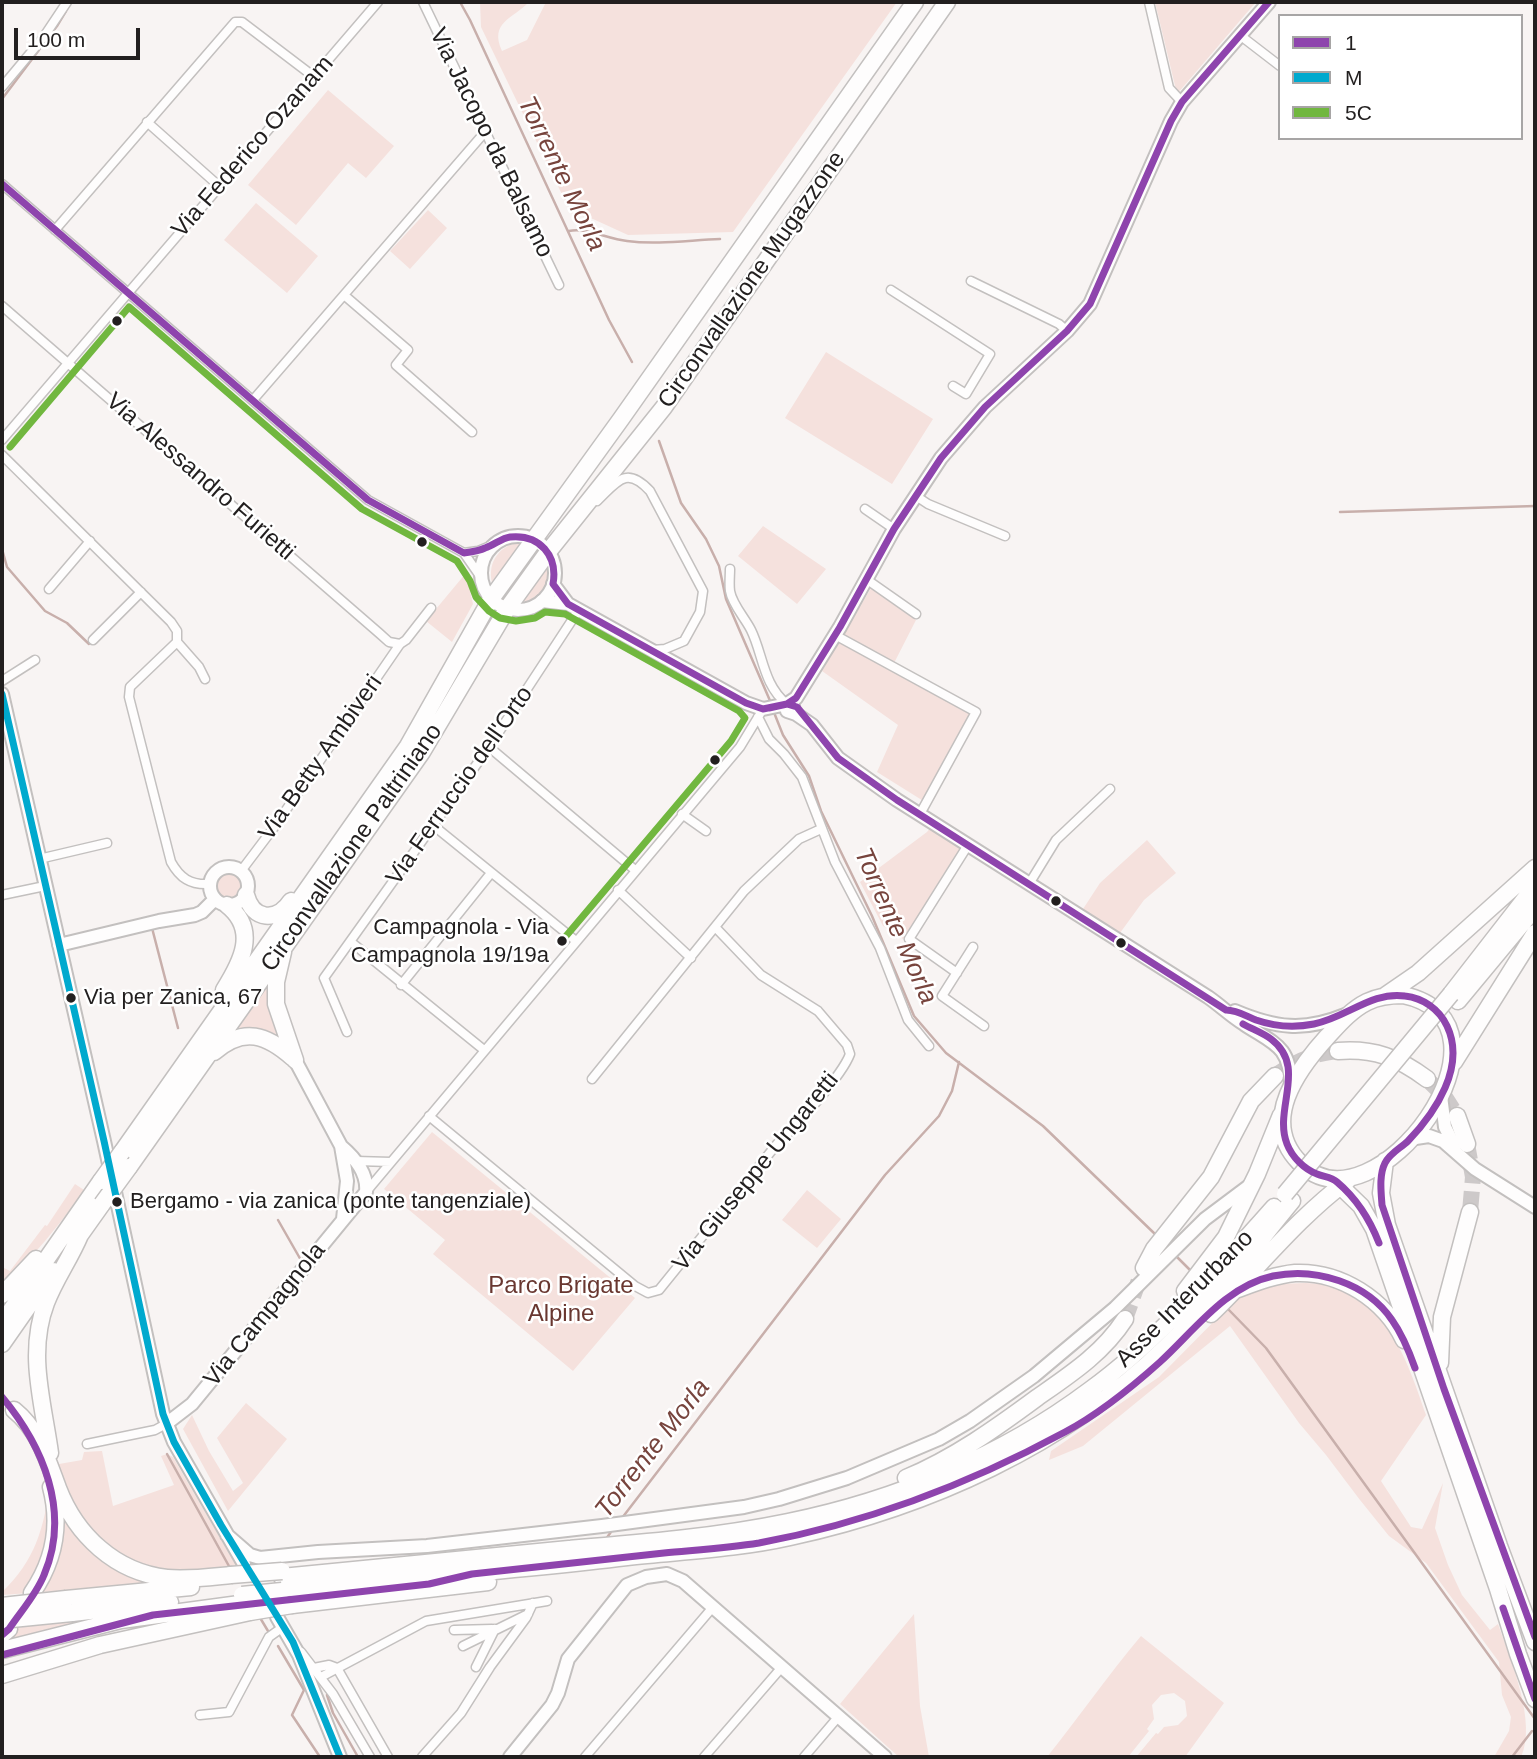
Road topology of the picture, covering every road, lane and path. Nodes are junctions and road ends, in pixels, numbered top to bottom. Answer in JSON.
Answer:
{"nodes":[{"id":1,"x":67,"y":2,"type":"edge"},
{"id":2,"x":378,"y":2,"type":"edge"},
{"id":3,"x":424,"y":2,"type":"edge"},
{"id":4,"x":914,"y":2,"type":"edge"},
{"id":5,"x":947,"y":2,"type":"edge"},
{"id":6,"x":1149,"y":2,"type":"edge"},
{"id":7,"x":1269,"y":2,"type":"edge"},
{"id":8,"x":1241,"y":36,"type":"junction"},
{"id":9,"x":1278,"y":64,"type":"edge"},
{"id":10,"x":313,"y":76,"type":"junction"},
{"id":11,"x":2,"y":87,"type":"edge"},
{"id":12,"x":1182,"y":102,"type":"junction"},
{"id":13,"x":148,"y":122,"type":"junction"},
{"id":14,"x":485,"y":132,"type":"junction"},
{"id":15,"x":2,"y":184,"type":"edge"},
{"id":16,"x":219,"y":186,"type":"junction"},
{"id":17,"x":55,"y":230,"type":"junction"},
{"id":18,"x":971,"y":281,"type":"dead end"},
{"id":19,"x":559,"y":285,"type":"dead end"},
{"id":20,"x":891,"y":290,"type":"dead end"},
{"id":21,"x":128,"y":292,"type":"junction"},
{"id":22,"x":344,"y":295,"type":"junction"},
{"id":23,"x":2,"y":306,"type":"edge"},
{"id":24,"x":1067,"y":331,"type":"junction"},
{"id":25,"x":67,"y":363,"type":"junction"},
{"id":26,"x":953,"y":386,"type":"dead end"},
{"id":27,"x":253,"y":400,"type":"junction"},
{"id":28,"x":472,"y":432,"type":"dead end"},
{"id":29,"x":2,"y":440,"type":"edge"},
{"id":30,"x":2,"y":455,"type":"edge"},
{"id":31,"x":916,"y":496,"type":"junction"},
{"id":32,"x":865,"y":509,"type":"dead end"},
{"id":33,"x":571,"y":523,"type":"junction"},
{"id":34,"x":894,"y":529,"type":"junction"},
{"id":35,"x":1005,"y":536,"type":"dead end"},
{"id":36,"x":533,"y":539,"type":"junction"},
{"id":37,"x":90,"y":541,"type":"junction"},
{"id":38,"x":495,"y":544,"type":"junction"},
{"id":39,"x":548,"y":552,"type":"junction"},
{"id":40,"x":464,"y":553,"type":"junction"},
{"id":41,"x":730,"y":569,"type":"dead end"},
{"id":42,"x":480,"y":576,"type":"junction"},
{"id":43,"x":866,"y":579,"type":"junction"},
{"id":44,"x":553,"y":584,"type":"junction"},
{"id":45,"x":49,"y":589,"type":"dead end"},
{"id":46,"x":141,"y":592,"type":"junction"},
{"id":47,"x":491,"y":600,"type":"junction"},
{"id":48,"x":542,"y":601,"type":"junction"},
{"id":49,"x":573,"y":607,"type":"junction"},
{"id":50,"x":430,"y":608,"type":"dead end"},
{"id":51,"x":507,"y":609,"type":"junction"},
{"id":52,"x":916,"y":614,"type":"dead end"},
{"id":53,"x":835,"y":635,"type":"junction"},
{"id":54,"x":93,"y":640,"type":"dead end"},
{"id":55,"x":177,"y":642,"type":"junction"},
{"id":56,"x":400,"y":644,"type":"junction"},
{"id":57,"x":650,"y":650,"type":"junction"},
{"id":58,"x":35,"y":660,"type":"dead end"},
{"id":59,"x":205,"y":679,"type":"dead end"},
{"id":60,"x":2,"y":681,"type":"edge"},
{"id":61,"x":2,"y":694,"type":"edge"},
{"id":62,"x":776,"y":710,"type":"junction"},
{"id":63,"x":4,"y":721,"type":"edge"},
{"id":64,"x":489,"y":747,"type":"junction"},
{"id":65,"x":396,"y":764,"type":"junction"},
{"id":66,"x":1110,"y":789,"type":"dead end"},
{"id":67,"x":682,"y":814,"type":"junction"},
{"id":68,"x":920,"y":814,"type":"junction"},
{"id":69,"x":434,"y":826,"type":"junction"},
{"id":70,"x":821,"y":829,"type":"junction"},
{"id":71,"x":706,"y":831,"type":"dead end"},
{"id":72,"x":107,"y":843,"type":"dead end"},
{"id":73,"x":968,"y":845,"type":"junction"},
{"id":74,"x":39,"y":859,"type":"junction"},
{"id":75,"x":1535,"y":868,"type":"edge"},
{"id":76,"x":635,"y":870,"type":"junction"},
{"id":77,"x":241,"y":871,"type":"junction"},
{"id":78,"x":491,"y":873,"type":"junction"},
{"id":79,"x":209,"y":884,"type":"junction"},
{"id":80,"x":1029,"y":884,"type":"junction"},
{"id":81,"x":46,"y":886,"type":"junction"},
{"id":82,"x":1535,"y":886,"type":"edge"},
{"id":83,"x":618,"y":890,"type":"junction"},
{"id":84,"x":2,"y":895,"type":"edge"},
{"id":85,"x":246,"y":895,"type":"junction"},
{"id":86,"x":221,"y":903,"type":"junction"},
{"id":87,"x":1535,"y":908,"type":"edge"},
{"id":88,"x":716,"y":928,"type":"junction"},
{"id":89,"x":1535,"y":933,"type":"edge"},
{"id":90,"x":576,"y":941,"type":"junction"},
{"id":91,"x":351,"y":942,"type":"junction"},
{"id":92,"x":286,"y":943,"type":"junction"},
{"id":93,"x":59,"y":944,"type":"junction"},
{"id":94,"x":972,"y":947,"type":"dead end"},
{"id":95,"x":691,"y":958,"type":"junction"},
{"id":96,"x":957,"y":972,"type":"junction"},
{"id":97,"x":401,"y":985,"type":"junction"},
{"id":98,"x":1384,"y":996,"type":"junction"},
{"id":99,"x":1454,"y":998,"type":"junction"},
{"id":100,"x":1226,"y":1010,"type":"junction"},
{"id":101,"x":1352,"y":1012,"type":"junction"},
{"id":102,"x":984,"y":1026,"type":"dead end"},
{"id":103,"x":347,"y":1032,"type":"dead end"},
{"id":104,"x":929,"y":1046,"type":"dead end"},
{"id":105,"x":484,"y":1050,"type":"junction"},
{"id":106,"x":1338,"y":1051,"type":"tunnel mouth"},
{"id":107,"x":201,"y":1053,"type":"junction"},
{"id":108,"x":295,"y":1060,"type":"junction"},
{"id":109,"x":1452,"y":1067,"type":"junction"},
{"id":110,"x":1275,"y":1076,"type":"tunnel mouth"},
{"id":111,"x":1427,"y":1079,"type":"tunnel mouth"},
{"id":112,"x":592,"y":1080,"type":"dead end"},
{"id":113,"x":1291,"y":1086,"type":"junction"},
{"id":114,"x":1441,"y":1096,"type":"junction"},
{"id":115,"x":1282,"y":1113,"type":"junction"},
{"id":116,"x":429,"y":1116,"type":"junction"},
{"id":117,"x":1457,"y":1116,"type":"tunnel mouth"},
{"id":118,"x":1409,"y":1140,"type":"junction"},
{"id":119,"x":1467,"y":1144,"type":"tunnel mouth"},
{"id":120,"x":125,"y":1159,"type":"junction"},
{"id":121,"x":1385,"y":1160,"type":"junction"},
{"id":122,"x":1466,"y":1161,"type":"junction"},
{"id":123,"x":391,"y":1162,"type":"junction"},
{"id":124,"x":351,"y":1165,"type":"junction"},
{"id":125,"x":1257,"y":1174,"type":"junction"},
{"id":126,"x":1341,"y":1181,"type":"junction"},
{"id":127,"x":366,"y":1192,"type":"junction"},
{"id":128,"x":1535,"y":1207,"type":"edge"},
{"id":129,"x":1470,"y":1212,"type":"tunnel mouth"},
{"id":130,"x":343,"y":1219,"type":"junction"},
{"id":131,"x":75,"y":1230,"type":"junction"},
{"id":132,"x":1152,"y":1261,"type":"junction"},
{"id":133,"x":1222,"y":1283,"type":"junction"},
{"id":134,"x":2,"y":1295,"type":"edge"},
{"id":135,"x":1200,"y":1300,"type":"junction"},
{"id":136,"x":1125,"y":1319,"type":"tunnel mouth"},
{"id":137,"x":2,"y":1323,"type":"edge"},
{"id":138,"x":2,"y":1344,"type":"edge"},
{"id":139,"x":1444,"y":1389,"type":"junction"},
{"id":140,"x":2,"y":1397,"type":"edge"},
{"id":141,"x":14,"y":1410,"type":"junction"},
{"id":142,"x":166,"y":1424,"type":"junction"},
{"id":143,"x":87,"y":1444,"type":"dead end"},
{"id":144,"x":1448,"y":1444,"type":"junction"},
{"id":145,"x":53,"y":1472,"type":"junction"},
{"id":146,"x":227,"y":1535,"type":"junction"},
{"id":147,"x":656,"y":1541,"type":"junction"},
{"id":148,"x":244,"y":1564,"type":"dead end"},
{"id":149,"x":543,"y":1567,"type":"junction"},
{"id":150,"x":285,"y":1589,"type":"junction"},
{"id":151,"x":1498,"y":1589,"type":"junction"},
{"id":152,"x":32,"y":1593,"type":"dead end"},
{"id":153,"x":241,"y":1594,"type":"junction"},
{"id":154,"x":547,"y":1601,"type":"dead end"},
{"id":155,"x":533,"y":1603,"type":"junction"},
{"id":156,"x":2,"y":1606,"type":"edge"},
{"id":157,"x":69,"y":1606,"type":"junction"},
{"id":158,"x":713,"y":1607,"type":"junction"},
{"id":159,"x":528,"y":1614,"type":"junction"},
{"id":160,"x":153,"y":1615,"type":"junction"},
{"id":161,"x":4,"y":1628,"type":"edge"},
{"id":162,"x":276,"y":1628,"type":"joint"},
{"id":163,"x":495,"y":1629,"type":"junction"},
{"id":164,"x":454,"y":1630,"type":"dead end"},
{"id":165,"x":1533,"y":1636,"type":"edge"},
{"id":166,"x":293,"y":1642,"type":"junction"},
{"id":167,"x":463,"y":1646,"type":"dead end"},
{"id":168,"x":2,"y":1650,"type":"edge"},
{"id":169,"x":2,"y":1656,"type":"edge"},
{"id":170,"x":476,"y":1667,"type":"dead end"},
{"id":171,"x":782,"y":1667,"type":"junction"},
{"id":172,"x":314,"y":1668,"type":"junction"},
{"id":173,"x":337,"y":1668,"type":"junction"},
{"id":174,"x":2,"y":1675,"type":"edge"},
{"id":175,"x":321,"y":1677,"type":"junction"},
{"id":176,"x":1535,"y":1679,"type":"edge"},
{"id":177,"x":1535,"y":1699,"type":"edge"},
{"id":178,"x":200,"y":1715,"type":"dead end"},
{"id":179,"x":839,"y":1716,"type":"junction"},
{"id":180,"x":340,"y":1757,"type":"edge"},
{"id":181,"x":370,"y":1757,"type":"edge"},
{"id":182,"x":388,"y":1757,"type":"edge"},
{"id":183,"x":422,"y":1757,"type":"edge"},
{"id":184,"x":510,"y":1757,"type":"edge"},
{"id":185,"x":585,"y":1757,"type":"edge"},
{"id":186,"x":704,"y":1757,"type":"edge"},
{"id":187,"x":804,"y":1757,"type":"edge"},
{"id":188,"x":885,"y":1757,"type":"edge"}],
"edges":[{"from":1,"to":11,"type":"street"},
{"from":2,"to":10,"type":"street","name":"Via Federico Ozanam"},
{"from":3,"to":14,"type":"street","name":"Via Jacopo da Balsamo"},
{"from":4,"to":36,"type":"highway","name":"Circonvallazione Mugazzone"},
{"from":5,"to":33,"type":"highway","name":"Circonvallazione Mugazzone"},
{"from":6,"to":12,"type":"street"},
{"from":7,"to":8,"type":"main road"},
{"from":8,"to":9,"type":"street"},
{"from":8,"to":12,"type":"main road"},
{"from":10,"to":13,"type":"street"},
{"from":10,"to":16,"type":"street","name":"Via Federico Ozanam"},
{"from":12,"to":24,"type":"main road"},
{"from":13,"to":16,"type":"street"},
{"from":13,"to":17,"type":"street"},
{"from":14,"to":19,"type":"street","name":"Via Jacopo da Balsamo"},
{"from":14,"to":22,"type":"street"},
{"from":15,"to":17,"type":"street"},
{"from":16,"to":21,"type":"street","name":"Via Federico Ozanam"},
{"from":17,"to":21,"type":"street"},
{"from":18,"to":24,"type":"street"},
{"from":20,"to":26,"type":"street"},
{"from":21,"to":25,"type":"street","name":"Via Federico Ozanam"},
{"from":21,"to":27,"type":"street"},
{"from":22,"to":27,"type":"street"},
{"from":22,"to":28,"type":"street"},
{"from":23,"to":25,"type":"street","name":"Via Alessandro Furietti"},
{"from":24,"to":31,"type":"main road"},
{"from":25,"to":29,"type":"street","name":"Via Federico Ozanam"},
{"from":25,"to":56,"type":"street","name":"Via Alessandro Furietti"},
{"from":27,"to":40,"type":"street"},
{"from":30,"to":37,"type":"street"},
{"from":31,"to":34,"type":"main road"},
{"from":31,"to":35,"type":"street"},
{"from":32,"to":34,"type":"street"},
{"from":33,"to":39,"type":"highway","name":"Circonvallazione Mugazzone"},
{"from":33,"to":57,"type":"street"},
{"from":34,"to":43,"type":"main road"},
{"from":36,"to":38,"type":"main road"},
{"from":36,"to":39,"type":"main road"},
{"from":36,"to":47,"type":"highway","name":"Circonvallazione Paltriniano"},
{"from":37,"to":45,"type":"street"},
{"from":37,"to":46,"type":"street"},
{"from":38,"to":40,"type":"street"},
{"from":38,"to":42,"type":"main road"},
{"from":39,"to":44,"type":"main road"},
{"from":39,"to":51,"type":"highway","name":"Circonvallazione Paltriniano"},
{"from":40,"to":42,"type":"street"},
{"from":41,"to":62,"type":"street"},
{"from":42,"to":47,"type":"main road"},
{"from":43,"to":52,"type":"street"},
{"from":43,"to":53,"type":"main road"},
{"from":44,"to":48,"type":"main road"},
{"from":44,"to":49,"type":"main road"},
{"from":46,"to":54,"type":"street"},
{"from":46,"to":55,"type":"street"},
{"from":47,"to":51,"type":"main road"},
{"from":47,"to":65,"type":"highway","name":"Circonvallazione Paltriniano"},
{"from":48,"to":49,"type":"main road"},
{"from":48,"to":51,"type":"main road"},
{"from":49,"to":57,"type":"main road"},
{"from":49,"to":64,"type":"street","name":"Via Ferruccio dell'Orto"},
{"from":50,"to":56,"type":"street","name":"Via Betty Ambiveri"},
{"from":51,"to":92,"type":"highway","name":"Circonvallazione Paltriniano"},
{"from":53,"to":62,"type":"main road"},
{"from":53,"to":68,"type":"street"},
{"from":55,"to":59,"type":"street"},
{"from":55,"to":79,"type":"street"},
{"from":56,"to":77,"type":"street","name":"Via Betty Ambiveri"},
{"from":57,"to":62,"type":"main road"},
{"from":58,"to":60,"type":"street"},
{"from":61,"to":63,"type":"main road"},
{"from":62,"to":67,"type":"street","name":"Via Campagnola"},
{"from":62,"to":68,"type":"main road"},
{"from":62,"to":70,"type":"street"},
{"from":63,"to":74,"type":"main road"},
{"from":64,"to":69,"type":"street","name":"Via Ferruccio dell'Orto"},
{"from":64,"to":76,"type":"street"},
{"from":65,"to":85,"type":"highway"},
{"from":65,"to":107,"type":"highway","name":"Circonvallazione Paltriniano"},
{"from":66,"to":80,"type":"street"},
{"from":67,"to":71,"type":"street"},
{"from":67,"to":76,"type":"street","name":"Via Campagnola"},
{"from":68,"to":73,"type":"main road"},
{"from":69,"to":78,"type":"street"},
{"from":69,"to":91,"type":"street","name":"Via Ferruccio dell'Orto"},
{"from":70,"to":88,"type":"street"},
{"from":70,"to":104,"type":"street"},
{"from":72,"to":74,"type":"street"},
{"from":73,"to":80,"type":"main road"},
{"from":73,"to":96,"type":"street"},
{"from":74,"to":81,"type":"main road"},
{"from":75,"to":98,"type":"highway"},
{"from":76,"to":83,"type":"street","name":"Via Campagnola"},
{"from":77,"to":79,"type":"main road"},
{"from":77,"to":85,"type":"main road"},
{"from":78,"to":90,"type":"street"},
{"from":78,"to":97,"type":"street"},
{"from":79,"to":86,"type":"main road"},
{"from":80,"to":100,"type":"main road"},
{"from":81,"to":84,"type":"street"},
{"from":81,"to":93,"type":"main road"},
{"from":82,"to":99,"type":"highway","name":"Asse Interurbano"},
{"from":83,"to":90,"type":"street","name":"Via Campagnola"},
{"from":83,"to":95,"type":"street"},
{"from":85,"to":86,"type":"main road"},
{"from":86,"to":93,"type":"main road"},
{"from":86,"to":107,"type":"highway"},
{"from":87,"to":99,"type":"highway","name":"Asse Interurbano"},
{"from":88,"to":95,"type":"street"},
{"from":88,"to":116,"type":"street","name":"Via Giuseppe Ungaretti"},
{"from":89,"to":109,"type":"highway"},
{"from":90,"to":105,"type":"street","name":"Via Campagnola"},
{"from":91,"to":97,"type":"street"},
{"from":91,"to":103,"type":"street","name":"Via Ferruccio dell'Orto"},
{"from":92,"to":107,"type":"highway","name":"Circonvallazione Paltriniano"},
{"from":92,"to":108,"type":"highway"},
{"from":93,"to":142,"type":"main road"},
{"from":94,"to":96,"type":"street"},
{"from":95,"to":112,"type":"street"},
{"from":96,"to":102,"type":"street"},
{"from":97,"to":105,"type":"street"},
{"from":98,"to":101,"type":"highway"},
{"from":98,"to":109,"type":"highway"},
{"from":99,"to":133,"type":"highway","name":"Asse Interurbano","bridge":true},
{"from":100,"to":101,"type":"main road"},
{"from":100,"to":113,"type":"main road"},
{"from":101,"to":113,"type":"highway"},
{"from":105,"to":116,"type":"street","name":"Via Campagnola"},
{"from":106,"to":111,"type":"highway"},
{"from":107,"to":108,"type":"highway"},
{"from":107,"to":120,"type":"highway","name":"Circonvallazione Paltriniano"},
{"from":108,"to":124,"type":"main road"},
{"from":109,"to":114,"type":"highway"},
{"from":110,"to":132,"type":"highway"},
{"from":113,"to":115,"type":"highway"},
{"from":114,"to":118,"type":"highway"},
{"from":114,"to":122,"type":"main road"},
{"from":115,"to":125,"type":"highway"},
{"from":115,"to":126,"type":"highway"},
{"from":116,"to":123,"type":"street","name":"Via Campagnola"},
{"from":117,"to":119,"type":"highway"},
{"from":118,"to":121,"type":"highway"},
{"from":118,"to":122,"type":"main road"},
{"from":120,"to":131,"type":"highway","name":"Circonvallazione Paltriniano","bridge":true},
{"from":120,"to":131,"type":"highway","name":"Circonvallazione Paltriniano","bridge":true},
{"from":121,"to":126,"type":"highway"},
{"from":121,"to":139,"type":"highway"},
{"from":122,"to":128,"type":"main road"},
{"from":123,"to":124,"type":"street"},
{"from":123,"to":127,"type":"street","name":"Via Campagnola"},
{"from":124,"to":127,"type":"main road"},
{"from":124,"to":130,"type":"main road"},
{"from":125,"to":132,"type":"main road"},
{"from":125,"to":133,"type":"highway"},
{"from":126,"to":133,"type":"highway"},
{"from":126,"to":144,"type":"highway"},
{"from":127,"to":130,"type":"main road","name":"Via Campagnola"},
{"from":129,"to":139,"type":"highway"},
{"from":130,"to":142,"type":"main road","name":"Via Campagnola"},
{"from":131,"to":134,"type":"highway"},
{"from":131,"to":137,"type":"highway","name":"Circonvallazione Paltriniano"},
{"from":131,"to":138,"type":"highway","name":"Circonvallazione Paltriniano"},
{"from":131,"to":145,"type":"highway"},
{"from":132,"to":146,"type":"main road"},
{"from":133,"to":135,"type":"highway"},
{"from":133,"to":135,"type":"highway","name":"Asse Interurbano"},
{"from":133,"to":144,"type":"highway"},
{"from":135,"to":147,"type":"highway","name":"Asse Interurbano"},
{"from":135,"to":149,"type":"highway"},
{"from":136,"to":147,"type":"highway"},
{"from":139,"to":165,"type":"highway"},
{"from":140,"to":141,"type":"highway"},
{"from":141,"to":145,"type":"highway"},
{"from":141,"to":152,"type":"highway"},
{"from":142,"to":143,"type":"street"},
{"from":142,"to":146,"type":"main road"},
{"from":144,"to":151,"type":"highway"},
{"from":145,"to":153,"type":"highway"},
{"from":146,"to":148,"type":"main road"},
{"from":147,"to":150,"type":"highway","name":"Asse Interurbano"},
{"from":149,"to":150,"type":"highway"},
{"from":149,"to":150,"type":"highway"},
{"from":150,"to":153,"type":"highway","name":"Asse Interurbano"},
{"from":150,"to":153,"type":"highway"},
{"from":151,"to":176,"type":"highway"},
{"from":151,"to":177,"type":"highway"},
{"from":153,"to":157,"type":"highway","name":"Asse Interurbano"},
{"from":153,"to":160,"type":"highway"},
{"from":153,"to":174,"type":"highway"},
{"from":154,"to":155,"type":"street"},
{"from":155,"to":159,"type":"street"},
{"from":155,"to":173,"type":"street"},
{"from":156,"to":157,"type":"highway","name":"Asse Interurbano","bridge":true},
{"from":157,"to":161,"type":"highway","name":"Asse Interurbano","bridge":true},
{"from":158,"to":171,"type":"main road"},
{"from":158,"to":184,"type":"main road"},
{"from":158,"to":185,"type":"street"},
{"from":159,"to":163,"type":"street"},
{"from":159,"to":183,"type":"street"},
{"from":160,"to":168,"type":"highway"},
{"from":160,"to":169,"type":"highway"},
{"from":162,"to":166,"type":"main road"},
{"from":162,"to":178,"type":"street"},
{"from":163,"to":164,"type":"street"},
{"from":163,"to":167,"type":"street"},
{"from":163,"to":170,"type":"street"},
{"from":166,"to":172,"type":"street"},
{"from":166,"to":180,"type":"main road"},
{"from":171,"to":179,"type":"main road"},
{"from":171,"to":186,"type":"street"},
{"from":172,"to":173,"type":"street"},
{"from":172,"to":175,"type":"street"},
{"from":173,"to":175,"type":"street"},
{"from":173,"to":182,"type":"street"},
{"from":175,"to":181,"type":"street"},
{"from":179,"to":187,"type":"street"},
{"from":179,"to":188,"type":"main road"}]}
